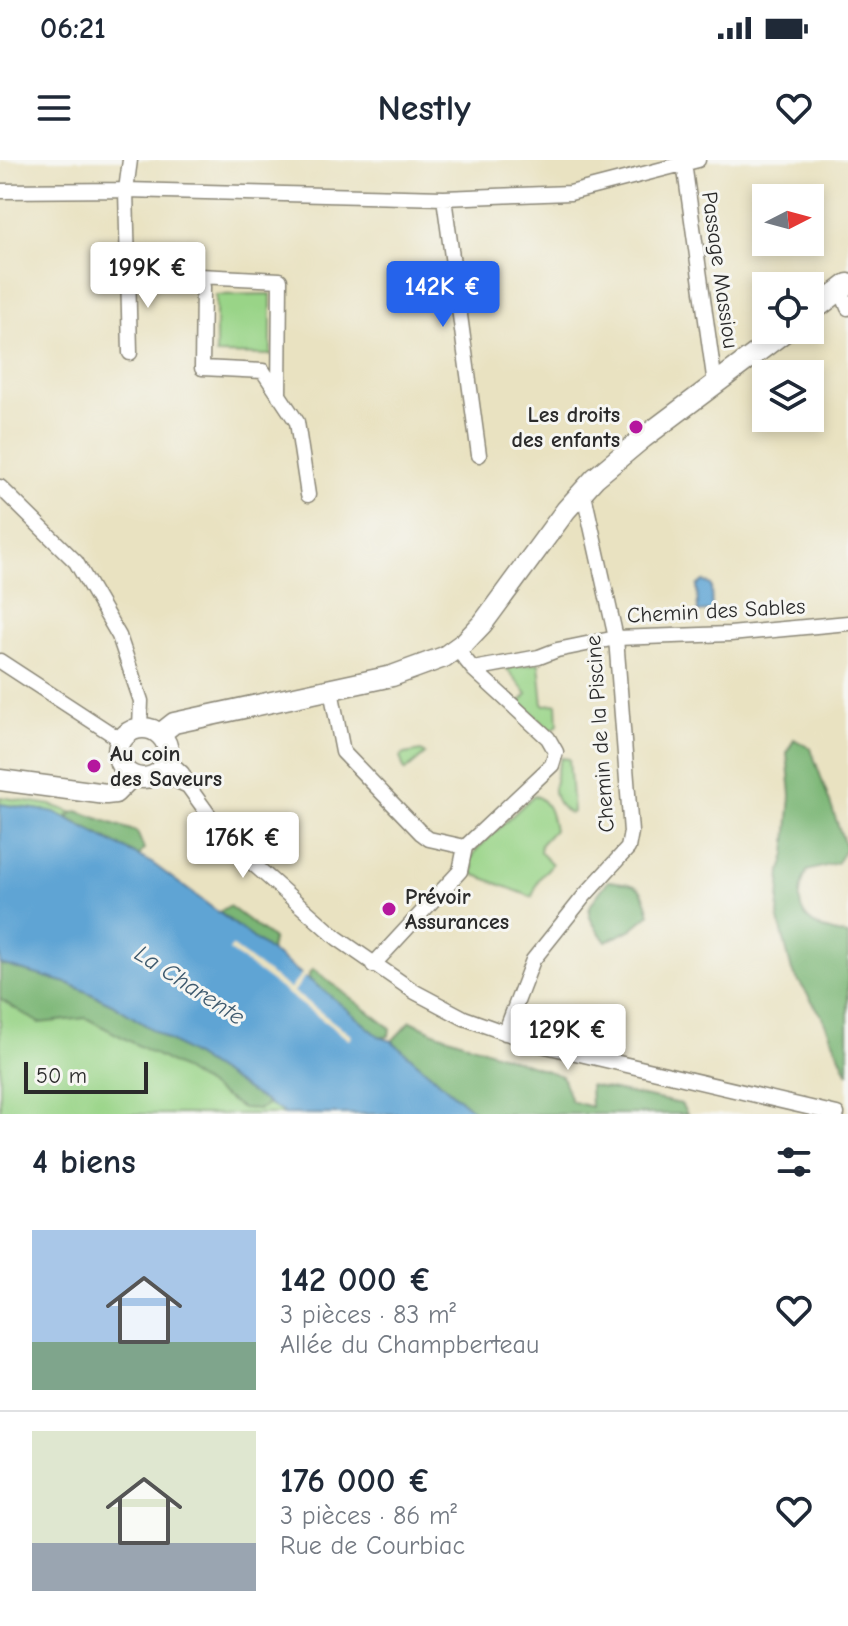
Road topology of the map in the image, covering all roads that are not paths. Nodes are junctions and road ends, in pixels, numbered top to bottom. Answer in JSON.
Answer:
{"nodes":[{"id":1,"x":130,"y":160,"type":"edge"},
{"id":2,"x":691,"y":161,"type":"edge"},
{"id":3,"x":126,"y":190,"type":"junction"},
{"id":4,"x":0,"y":191,"type":"edge"},
{"id":5,"x":444,"y":198,"type":"junction"},
{"id":6,"x":128,"y":269,"type":"junction"},
{"id":7,"x":199,"y":276,"type":"junction"},
{"id":8,"x":846,"y":294,"type":"edge"},
{"id":9,"x":824,"y":306,"type":"edge"},
{"id":10,"x":768,"y":344,"type":"edge"},
{"id":11,"x":130,"y":353,"type":"dead end"},
{"id":12,"x":715,"y":384,"type":"junction"},
{"id":13,"x":279,"y":396,"type":"junction"},
{"id":14,"x":479,"y":455,"type":"dead end"},
{"id":15,"x":0,"y":487,"type":"edge"},
{"id":16,"x":583,"y":490,"type":"junction"},
{"id":17,"x":308,"y":495,"type":"dead end"},
{"id":18,"x":848,"y":623,"type":"edge"},
{"id":19,"x":616,"y":638,"type":"junction"},
{"id":20,"x":457,"y":649,"type":"junction"},
{"id":21,"x":0,"y":661,"type":"edge"},
{"id":22,"x":473,"y":669,"type":"junction"},
{"id":23,"x":331,"y":690,"type":"junction"},
{"id":24,"x":150,"y":731,"type":"junction"},
{"id":25,"x":121,"y":740,"type":"junction"},
{"id":26,"x":161,"y":767,"type":"junction"},
{"id":27,"x":132,"y":776,"type":"junction"},
{"id":28,"x":0,"y":780,"type":"edge"},
{"id":29,"x":465,"y":847,"type":"junction"},
{"id":30,"x":373,"y":965,"type":"junction"},
{"id":31,"x":505,"y":1033,"type":"junction"},
{"id":32,"x":837,"y":1114,"type":"edge"}],
"edges":[{"from":1,"to":3,"type":"street"},
{"from":2,"to":5,"type":"street"},
{"from":2,"to":12,"type":"street","name":"Passage Massiou"},
{"from":3,"to":4,"type":"street"},
{"from":3,"to":5,"type":"street"},
{"from":3,"to":6,"type":"street"},
{"from":5,"to":14,"type":"street"},
{"from":6,"to":7,"type":"street"},
{"from":6,"to":11,"type":"street"},
{"from":7,"to":13,"type":"street"},
{"from":7,"to":13,"type":"street"},
{"from":8,"to":9,"type":"street"},
{"from":10,"to":12,"type":"street"},
{"from":12,"to":16,"type":"street"},
{"from":13,"to":17,"type":"street"},
{"from":15,"to":24,"type":"street"},
{"from":16,"to":19,"type":"street","name":"Chemin de la Piscine"},
{"from":16,"to":20,"type":"street"},
{"from":18,"to":19,"type":"street","name":"Chemin des Sables"},
{"from":19,"to":22,"type":"street","name":"Chemin des Sables"},
{"from":19,"to":31,"type":"street","name":"Chemin de la Piscine"},
{"from":20,"to":22,"type":"street"},
{"from":20,"to":23,"type":"street"},
{"from":21,"to":25,"type":"street"},
{"from":22,"to":29,"type":"street"},
{"from":23,"to":24,"type":"street"},
{"from":23,"to":29,"type":"street"},
{"from":24,"to":25,"type":"street"},
{"from":24,"to":26,"type":"street"},
{"from":25,"to":27,"type":"street"},
{"from":26,"to":27,"type":"street"},
{"from":26,"to":30,"type":"street"},
{"from":27,"to":28,"type":"street"},
{"from":29,"to":30,"type":"street"},
{"from":30,"to":31,"type":"street"},
{"from":31,"to":32,"type":"street"}]}
